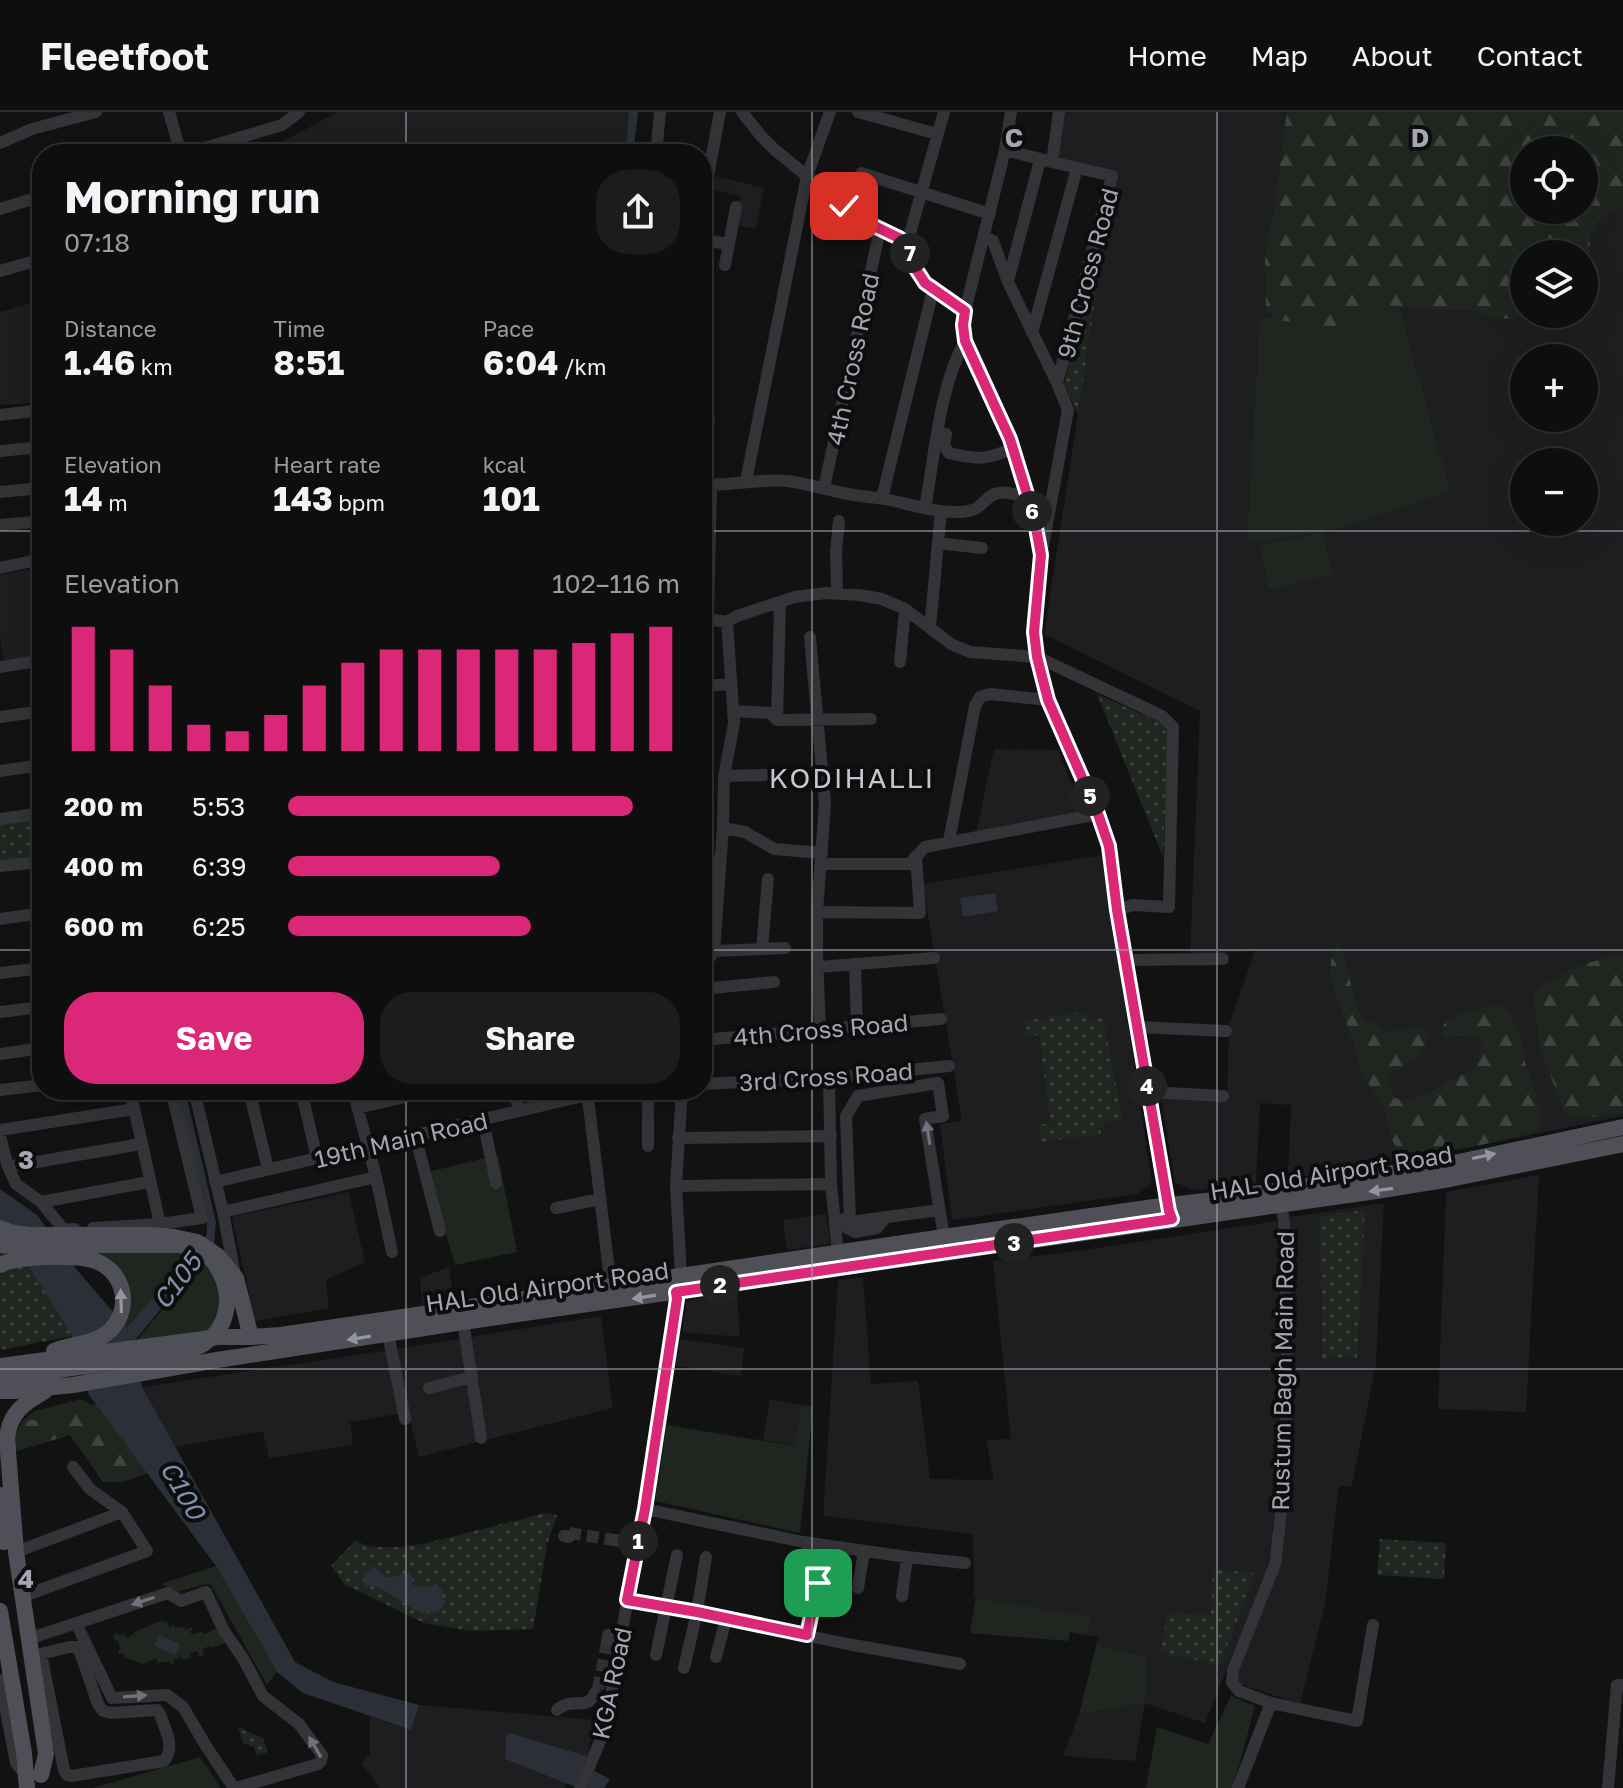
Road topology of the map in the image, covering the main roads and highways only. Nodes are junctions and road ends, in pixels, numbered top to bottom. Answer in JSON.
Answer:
{"nodes":[{"id":1,"x":1623,"y":1127,"type":"edge"},
{"id":2,"x":1623,"y":1144,"type":"edge"},
{"id":3,"x":1165,"y":1211,"type":"junction"},
{"id":4,"x":0,"y":1228,"type":"edge"},
{"id":5,"x":0,"y":1245,"type":"edge"},
{"id":6,"x":0,"y":1265,"type":"edge"},
{"id":7,"x":679,"y":1283,"type":"junction"},
{"id":8,"x":251,"y":1337,"type":"junction"},
{"id":9,"x":71,"y":1364,"type":"junction"},
{"id":10,"x":0,"y":1366,"type":"edge"},
{"id":11,"x":50,"y":1388,"type":"junction"},
{"id":12,"x":3,"y":1390,"type":"edge"},
{"id":13,"x":4,"y":1426,"type":"edge"},
{"id":14,"x":0,"y":1495,"type":"edge"},
{"id":15,"x":16,"y":1593,"type":"junction"},
{"id":16,"x":0,"y":1611,"type":"edge"},
{"id":17,"x":35,"y":1782,"type":"edge"}],
"edges":[{"from":3,"to":1,"type":"main road","name":"HAL Old Airport Road","one_way":true},
{"from":2,"to":3,"type":"main road","name":"HAL Old Airport Road","one_way":true},
{"from":3,"to":7,"type":"main road","name":"HAL Old Airport Road"},
{"from":3,"to":7,"type":"main road","name":"HAL Old Airport Road"},
{"from":4,"to":8,"type":"main road"},
{"from":5,"to":9,"type":"main road","bridge":true},
{"from":9,"to":6,"type":"main road","one_way":true},
{"from":7,"to":8,"type":"main road","name":"HAL Old Airport Road"},
{"from":7,"to":9,"type":"main road","name":"HAL Old Airport Road","one_way":true},
{"from":8,"to":9,"type":"main road","name":"HAL Old Airport Road"},
{"from":9,"to":10,"type":"main road","name":"HAL Old Airport Road"},
{"from":9,"to":11,"type":"main road","name":"HAL Old Airport Road"},
{"from":9,"to":12,"type":"main road"},
{"from":11,"to":12,"type":"main road","name":"HAL Old Airport Road"},
{"from":11,"to":13,"type":"main road"},
{"from":13,"to":15,"type":"main road"},
{"from":14,"to":15,"type":"main road"},
{"from":15,"to":17,"type":"main road"},
{"from":15,"to":17,"type":"main road"},
{"from":16,"to":17,"type":"main road"}]}
